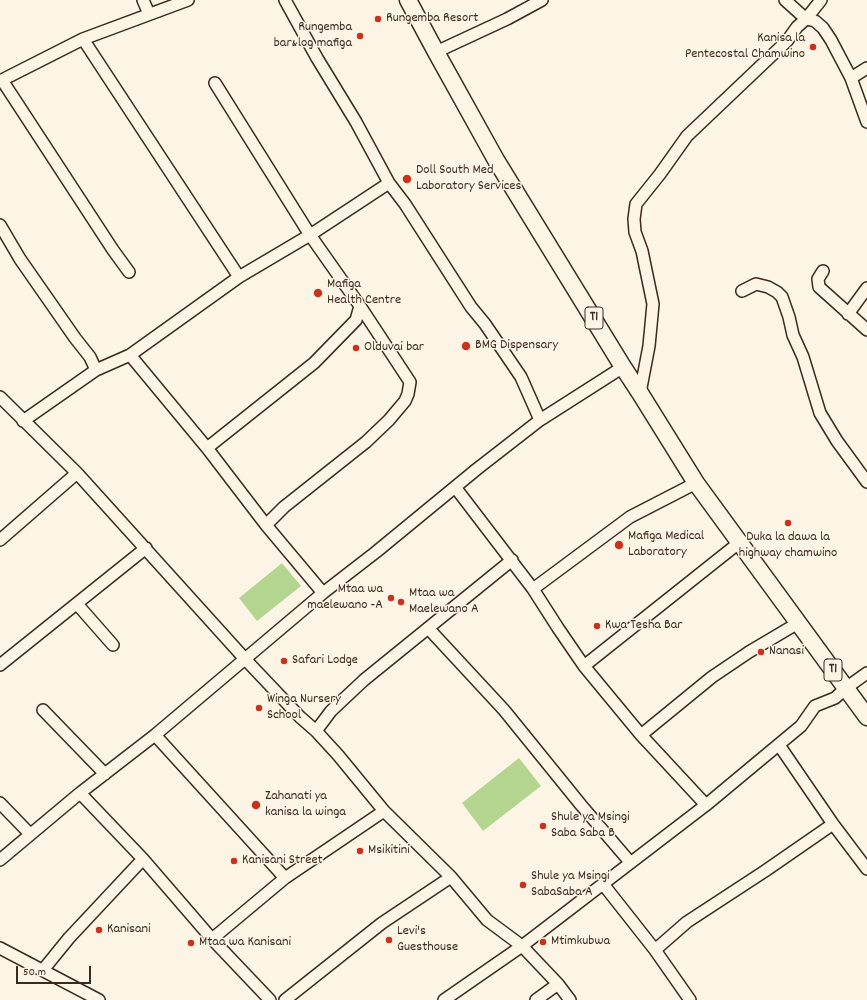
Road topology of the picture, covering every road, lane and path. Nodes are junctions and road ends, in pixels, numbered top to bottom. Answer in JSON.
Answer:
{"nodes":[{"id":1,"x":143,"y":0,"type":"edge"},
{"id":2,"x":188,"y":0,"type":"edge"},
{"id":3,"x":285,"y":0,"type":"edge"},
{"id":4,"x":408,"y":0,"type":"edge"},
{"id":5,"x":542,"y":0,"type":"edge"},
{"id":6,"x":785,"y":0,"type":"edge"},
{"id":7,"x":821,"y":0,"type":"edge"},
{"id":8,"x":149,"y":14,"type":"junction"},
{"id":9,"x":806,"y":19,"type":"junction"},
{"id":10,"x":83,"y":39,"type":"junction"},
{"id":11,"x":436,"y":52,"type":"junction"},
{"id":12,"x":867,"y":68,"type":"edge"},
{"id":13,"x":852,"y":78,"type":"junction"},
{"id":14,"x":1,"y":80,"type":"edge"},
{"id":15,"x":215,"y":83,"type":"dead end"},
{"id":16,"x":867,"y":122,"type":"edge"},
{"id":17,"x":389,"y":183,"type":"junction"},
{"id":18,"x":0,"y":224,"type":"edge"},
{"id":19,"x":310,"y":235,"type":"junction"},
{"id":20,"x":823,"y":271,"type":"dead end"},
{"id":21,"x":129,"y":272,"type":"dead end"},
{"id":22,"x":239,"y":277,"type":"junction"},
{"id":23,"x":867,"y":288,"type":"edge"},
{"id":24,"x":742,"y":291,"type":"dead end"},
{"id":25,"x":360,"y":306,"type":"junction"},
{"id":26,"x":848,"y":314,"type":"junction"},
{"id":27,"x":867,"y":330,"type":"edge"},
{"id":28,"x":130,"y":355,"type":"junction"},
{"id":29,"x":623,"y":366,"type":"junction"},
{"id":30,"x":96,"y":370,"type":"junction"},
{"id":31,"x":640,"y":393,"type":"junction"},
{"id":32,"x":0,"y":397,"type":"edge"},
{"id":33,"x":540,"y":420,"type":"junction"},
{"id":34,"x":23,"y":421,"type":"junction"},
{"id":35,"x":207,"y":448,"type":"junction"},
{"id":36,"x":77,"y":473,"type":"junction"},
{"id":37,"x":867,"y":482,"type":"edge"},
{"id":38,"x":696,"y":483,"type":"junction"},
{"id":39,"x":455,"y":487,"type":"junction"},
{"id":40,"x":266,"y":525,"type":"junction"},
{"id":41,"x":1,"y":536,"type":"edge"},
{"id":42,"x":740,"y":542,"type":"junction"},
{"id":43,"x":146,"y":548,"type":"junction"},
{"id":44,"x":512,"y":560,"type":"junction"},
{"id":45,"x":534,"y":589,"type":"junction"},
{"id":46,"x":323,"y":593,"type":"junction"},
{"id":47,"x":77,"y":604,"type":"junction"},
{"id":48,"x":798,"y":623,"type":"junction"},
{"id":49,"x":428,"y":628,"type":"junction"},
{"id":50,"x":113,"y":645,"type":"dead end"},
{"id":51,"x":245,"y":659,"type":"junction"},
{"id":52,"x":0,"y":665,"type":"edge"},
{"id":53,"x":584,"y":666,"type":"junction"},
{"id":54,"x":867,"y":673,"type":"edge"},
{"id":55,"x":846,"y":688,"type":"junction"},
{"id":56,"x":43,"y":710,"type":"dead end"},
{"id":57,"x":867,"y":717,"type":"edge"},
{"id":58,"x":316,"y":731,"type":"junction"},
{"id":59,"x":155,"y":735,"type":"junction"},
{"id":60,"x":641,"y":735,"type":"junction"},
{"id":61,"x":779,"y":745,"type":"junction"},
{"id":62,"x":105,"y":774,"type":"junction"},
{"id":63,"x":80,"y":793,"type":"junction"},
{"id":64,"x":0,"y":803,"type":"edge"},
{"id":65,"x":706,"y":805,"type":"junction"},
{"id":66,"x":384,"y":811,"type":"junction"},
{"id":67,"x":833,"y":824,"type":"junction"},
{"id":68,"x":30,"y":834,"type":"junction"},
{"id":69,"x":0,"y":860,"type":"edge"},
{"id":70,"x":143,"y":860,"type":"junction"},
{"id":71,"x":630,"y":862,"type":"junction"},
{"id":72,"x":867,"y":870,"type":"edge"},
{"id":73,"x":451,"y":877,"type":"junction"},
{"id":74,"x":285,"y":878,"type":"junction"},
{"id":75,"x":603,"y":884,"type":"junction"},
{"id":76,"x":212,"y":940,"type":"junction"},
{"id":77,"x":522,"y":946,"type":"junction"},
{"id":78,"x":655,"y":950,"type":"junction"},
{"id":79,"x":1,"y":953,"type":"edge"},
{"id":80,"x":43,"y":970,"type":"junction"},
{"id":81,"x":558,"y":984,"type":"junction"},
{"id":82,"x":99,"y":1000,"type":"edge"},
{"id":83,"x":270,"y":1000,"type":"edge"},
{"id":84,"x":285,"y":1000,"type":"edge"},
{"id":85,"x":444,"y":1000,"type":"edge"},
{"id":86,"x":536,"y":1000,"type":"edge"},
{"id":87,"x":570,"y":1000,"type":"edge"},
{"id":88,"x":690,"y":1000,"type":"edge"}],
"edges":[{"from":1,"to":8,"type":"street"},
{"from":2,"to":8,"type":"street"},
{"from":3,"to":17,"type":"street"},
{"from":4,"to":11,"type":"highway","number":"T1"},
{"from":5,"to":11,"type":"street"},
{"from":6,"to":9,"type":"street"},
{"from":7,"to":9,"type":"street"},
{"from":8,"to":10,"type":"street"},
{"from":9,"to":13,"type":"street"},
{"from":9,"to":31,"type":"street"},
{"from":10,"to":14,"type":"street"},
{"from":10,"to":22,"type":"street"},
{"from":11,"to":29,"type":"highway","number":"T1"},
{"from":12,"to":13,"type":"street"},
{"from":13,"to":16,"type":"street"},
{"from":14,"to":21,"type":"street"},
{"from":15,"to":19,"type":"street"},
{"from":17,"to":19,"type":"street"},
{"from":17,"to":33,"type":"street"},
{"from":18,"to":30,"type":"street"},
{"from":19,"to":22,"type":"street"},
{"from":19,"to":25,"type":"street"},
{"from":20,"to":26,"type":"street"},
{"from":22,"to":28,"type":"street"},
{"from":23,"to":26,"type":"street"},
{"from":24,"to":37,"type":"street"},
{"from":25,"to":35,"type":"street"},
{"from":25,"to":40,"type":"street"},
{"from":26,"to":27,"type":"street"},
{"from":28,"to":30,"type":"street"},
{"from":28,"to":35,"type":"street"},
{"from":29,"to":31,"type":"highway","number":"T1"},
{"from":29,"to":33,"type":"street"},
{"from":30,"to":34,"type":"street"},
{"from":31,"to":38,"type":"highway","number":"T1"},
{"from":32,"to":34,"type":"street"},
{"from":33,"to":39,"type":"street"},
{"from":34,"to":36,"type":"street"},
{"from":35,"to":40,"type":"street"},
{"from":36,"to":41,"type":"street"},
{"from":36,"to":43,"type":"street"},
{"from":38,"to":42,"type":"highway","number":"T1"},
{"from":38,"to":45,"type":"street"},
{"from":39,"to":44,"type":"street"},
{"from":39,"to":46,"type":"street"},
{"from":40,"to":46,"type":"street"},
{"from":42,"to":48,"type":"highway","number":"T1"},
{"from":42,"to":53,"type":"street"},
{"from":43,"to":47,"type":"street"},
{"from":43,"to":51,"type":"street"},
{"from":44,"to":45,"type":"street"},
{"from":44,"to":49,"type":"street"},
{"from":45,"to":53,"type":"street"},
{"from":46,"to":51,"type":"street"},
{"from":47,"to":50,"type":"street"},
{"from":47,"to":52,"type":"street"},
{"from":48,"to":55,"type":"highway","number":"T1"},
{"from":48,"to":60,"type":"street"},
{"from":49,"to":58,"type":"street"},
{"from":49,"to":71,"type":"street"},
{"from":51,"to":58,"type":"street"},
{"from":51,"to":59,"type":"street"},
{"from":53,"to":60,"type":"street"},
{"from":54,"to":55,"type":"street"},
{"from":55,"to":57,"type":"highway","number":"T1"},
{"from":55,"to":61,"type":"street"},
{"from":56,"to":62,"type":"street"},
{"from":58,"to":66,"type":"street"},
{"from":59,"to":62,"type":"street"},
{"from":59,"to":74,"type":"street"},
{"from":60,"to":65,"type":"street"},
{"from":61,"to":65,"type":"street"},
{"from":61,"to":67,"type":"street"},
{"from":62,"to":63,"type":"street"},
{"from":63,"to":68,"type":"street"},
{"from":63,"to":70,"type":"street"},
{"from":64,"to":68,"type":"street"},
{"from":65,"to":71,"type":"street"},
{"from":66,"to":73,"type":"street"},
{"from":66,"to":74,"type":"street"},
{"from":67,"to":72,"type":"street"},
{"from":67,"to":78,"type":"street"},
{"from":68,"to":69,"type":"street"},
{"from":70,"to":76,"type":"street"},
{"from":70,"to":80,"type":"street"},
{"from":71,"to":75,"type":"street"},
{"from":73,"to":77,"type":"street"},
{"from":73,"to":84,"type":"street"},
{"from":74,"to":76,"type":"street"},
{"from":75,"to":77,"type":"street"},
{"from":75,"to":78,"type":"street"},
{"from":76,"to":83,"type":"street"},
{"from":77,"to":81,"type":"street"},
{"from":77,"to":85,"type":"street"},
{"from":78,"to":88,"type":"street"},
{"from":79,"to":80,"type":"street"},
{"from":80,"to":82,"type":"street"},
{"from":81,"to":86,"type":"street"},
{"from":81,"to":87,"type":"street"}]}
